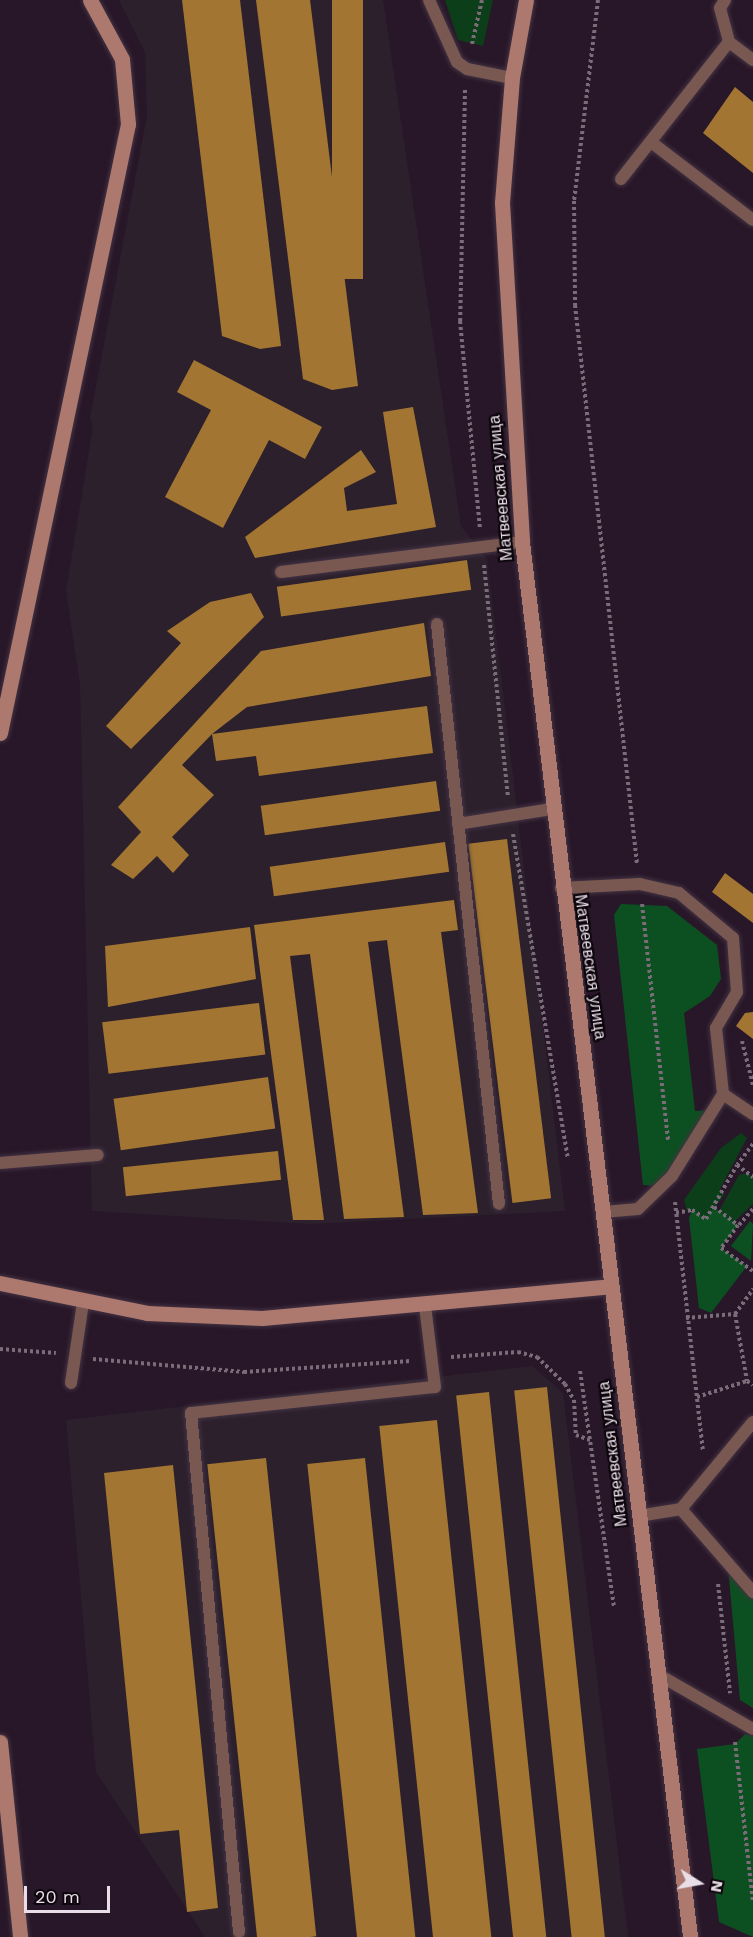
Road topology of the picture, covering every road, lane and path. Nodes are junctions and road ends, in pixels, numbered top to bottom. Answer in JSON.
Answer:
{"nodes":[{"id":1,"x":90,"y":0,"type":"edge"},
{"id":2,"x":429,"y":0,"type":"edge"},
{"id":3,"x":482,"y":0,"type":"edge"},
{"id":4,"x":526,"y":0,"type":"edge"},
{"id":5,"x":598,"y":0,"type":"edge"},
{"id":6,"x":725,"y":0,"type":"edge"},
{"id":7,"x":729,"y":42,"type":"junction"},
{"id":8,"x":753,"y":60,"type":"edge"},
{"id":9,"x":467,"y":69,"type":"junction"},
{"id":10,"x":512,"y":78,"type":"junction"},
{"id":11,"x":651,"y":142,"type":"junction"},
{"id":12,"x":621,"y":179,"type":"dead end"},
{"id":13,"x":753,"y":220,"type":"edge"},
{"id":14,"x":522,"y":542,"type":"junction"},
{"id":15,"x":482,"y":544,"type":"junction"},
{"id":16,"x":281,"y":572,"type":"dead end"},
{"id":17,"x":437,"y":624,"type":"dead end"},
{"id":18,"x":0,"y":733,"type":"edge"},
{"id":19,"x":552,"y":809,"type":"junction"},
{"id":20,"x":510,"y":816,"type":"junction"},
{"id":21,"x":458,"y":824,"type":"junction"},
{"id":22,"x":640,"y":884,"type":"junction"},
{"id":23,"x":561,"y":888,"type":"junction"},
{"id":24,"x":742,"y":1041,"type":"dead end"},
{"id":25,"x":753,"y":1085,"type":"edge"},
{"id":26,"x":723,"y":1094,"type":"junction"},
{"id":27,"x":753,"y":1114,"type":"edge"},
{"id":28,"x":753,"y":1144,"type":"edge"},
{"id":29,"x":98,"y":1155,"type":"dead end"},
{"id":30,"x":568,"y":1158,"type":"dead end"},
{"id":31,"x":0,"y":1163,"type":"edge"},
{"id":32,"x":737,"y":1165,"type":"junction"},
{"id":33,"x":672,"y":1176,"type":"junction"},
{"id":34,"x":753,"y":1178,"type":"edge"},
{"id":35,"x":498,"y":1204,"type":"dead end"},
{"id":36,"x":714,"y":1208,"type":"junction"},
{"id":37,"x":753,"y":1209,"type":"edge"},
{"id":38,"x":602,"y":1212,"type":"junction"},
{"id":39,"x":676,"y":1213,"type":"junction"},
{"id":40,"x":738,"y":1225,"type":"junction"},
{"id":41,"x":753,"y":1271,"type":"edge"},
{"id":42,"x":0,"y":1283,"type":"edge"},
{"id":43,"x":610,"y":1286,"type":"junction"},
{"id":44,"x":753,"y":1289,"type":"edge"},
{"id":45,"x":82,"y":1302,"type":"junction"},
{"id":46,"x":425,"y":1306,"type":"junction"},
{"id":47,"x":735,"y":1314,"type":"junction"},
{"id":48,"x":686,"y":1318,"type":"junction"},
{"id":49,"x":0,"y":1349,"type":"edge"},
{"id":50,"x":75,"y":1356,"type":"junction"},
{"id":51,"x":431,"y":1359,"type":"junction"},
{"id":52,"x":580,"y":1371,"type":"dead end"},
{"id":53,"x":747,"y":1381,"type":"junction"},
{"id":54,"x":71,"y":1383,"type":"dead end"},
{"id":55,"x":753,"y":1385,"type":"edge"},
{"id":56,"x":697,"y":1397,"type":"junction"},
{"id":57,"x":753,"y":1422,"type":"edge"},
{"id":58,"x":590,"y":1440,"type":"junction"},
{"id":59,"x":706,"y":1477,"type":"junction"},
{"id":60,"x":681,"y":1509,"type":"junction"},
{"id":61,"x":638,"y":1516,"type":"junction"},
{"id":62,"x":714,"y":1554,"type":"junction"},
{"id":63,"x":753,"y":1592,"type":"edge"},
{"id":64,"x":614,"y":1607,"type":"dead end"},
{"id":65,"x":659,"y":1675,"type":"junction"},
{"id":66,"x":732,"y":1718,"type":"junction"},
{"id":67,"x":753,"y":1729,"type":"edge"},
{"id":68,"x":0,"y":1742,"type":"edge"},
{"id":69,"x":753,"y":1902,"type":"edge"},
{"id":70,"x":239,"y":1932,"type":"dead end"},
{"id":71,"x":20,"y":1937,"type":"edge"},
{"id":72,"x":690,"y":1937,"type":"edge"}],
"edges":[{"from":1,"to":18,"type":"street"},
{"from":2,"to":9,"type":"lane"},
{"from":3,"to":9,"type":"path"},
{"from":4,"to":10,"type":"street","name":"Матвеевская улица"},
{"from":5,"to":22,"type":"path"},
{"from":6,"to":7,"type":"lane"},
{"from":7,"to":8,"type":"lane"},
{"from":7,"to":11,"type":"lane"},
{"from":9,"to":10,"type":"lane"},
{"from":9,"to":15,"type":"path"},
{"from":10,"to":14,"type":"street","name":"Матвеевская улица"},
{"from":11,"to":12,"type":"lane"},
{"from":11,"to":13,"type":"lane"},
{"from":14,"to":15,"type":"lane"},
{"from":14,"to":19,"type":"street","name":"Матвеевская улица"},
{"from":15,"to":16,"type":"lane"},
{"from":15,"to":20,"type":"path"},
{"from":17,"to":21,"type":"lane"},
{"from":19,"to":20,"type":"lane"},
{"from":19,"to":23,"type":"street","name":"Матвеевская улица"},
{"from":20,"to":21,"type":"lane"},
{"from":20,"to":30,"type":"path"},
{"from":21,"to":35,"type":"lane"},
{"from":22,"to":23,"type":"lane"},
{"from":22,"to":26,"type":"lane"},
{"from":22,"to":33,"type":"path"},
{"from":23,"to":38,"type":"street","name":"Матвеевская улица"},
{"from":24,"to":25,"type":"path"},
{"from":26,"to":27,"type":"lane"},
{"from":26,"to":33,"type":"lane"},
{"from":28,"to":32,"type":"path"},
{"from":29,"to":31,"type":"lane"},
{"from":32,"to":34,"type":"path"},
{"from":32,"to":36,"type":"path"},
{"from":33,"to":38,"type":"lane"},
{"from":33,"to":39,"type":"path"},
{"from":36,"to":39,"type":"path"},
{"from":36,"to":40,"type":"path"},
{"from":37,"to":40,"type":"path"},
{"from":38,"to":43,"type":"street","name":"Матвеевская улица"},
{"from":39,"to":48,"type":"path"},
{"from":40,"to":41,"type":"path"},
{"from":42,"to":45,"type":"street"},
{"from":43,"to":46,"type":"street"},
{"from":43,"to":61,"type":"street","name":"Матвеевская улица"},
{"from":44,"to":47,"type":"path"},
{"from":45,"to":46,"type":"street"},
{"from":45,"to":50,"type":"lane"},
{"from":46,"to":51,"type":"lane"},
{"from":47,"to":48,"type":"path"},
{"from":47,"to":53,"type":"path"},
{"from":48,"to":56,"type":"path"},
{"from":49,"to":50,"type":"path"},
{"from":50,"to":51,"type":"path"},
{"from":50,"to":54,"type":"lane"},
{"from":51,"to":58,"type":"path"},
{"from":51,"to":70,"type":"lane"},
{"from":52,"to":58,"type":"path"},
{"from":53,"to":55,"type":"path"},
{"from":53,"to":56,"type":"path"},
{"from":56,"to":59,"type":"path"},
{"from":57,"to":59,"type":"lane"},
{"from":58,"to":64,"type":"path"},
{"from":59,"to":60,"type":"lane"},
{"from":60,"to":61,"type":"lane"},
{"from":60,"to":62,"type":"lane"},
{"from":61,"to":65,"type":"street","name":"Матвеевская улица"},
{"from":62,"to":63,"type":"lane"},
{"from":62,"to":66,"type":"path"},
{"from":65,"to":66,"type":"lane"},
{"from":65,"to":72,"type":"street","name":"Матвеевская улица"},
{"from":66,"to":67,"type":"lane"},
{"from":66,"to":69,"type":"path"},
{"from":68,"to":71,"type":"street"}]}
